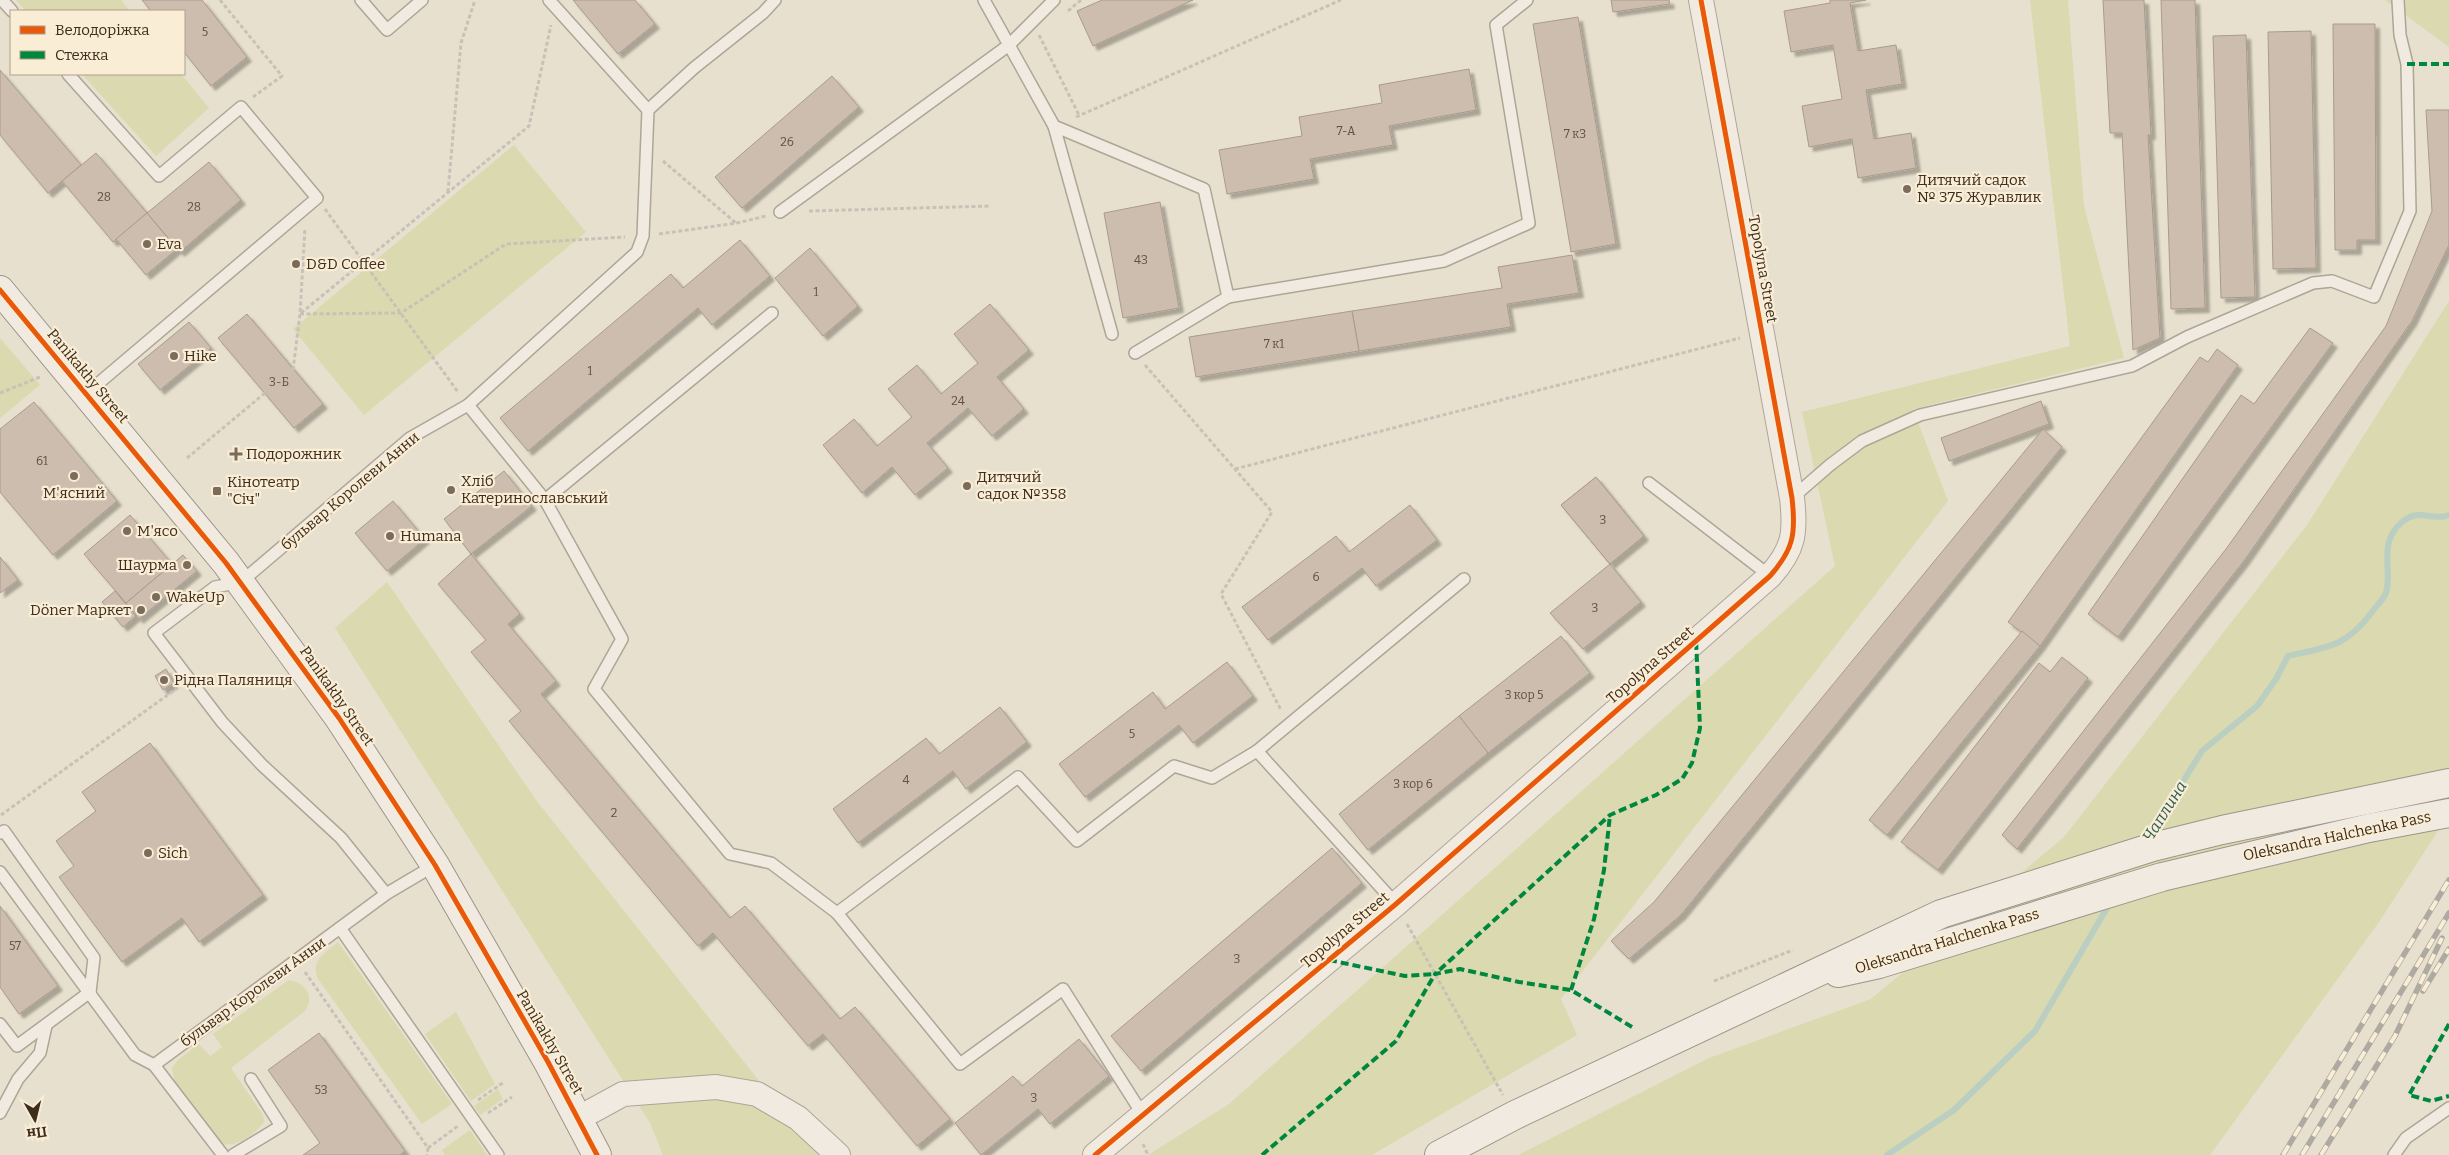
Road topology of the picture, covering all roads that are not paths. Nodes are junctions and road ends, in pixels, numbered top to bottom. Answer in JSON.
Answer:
{"nodes":[{"id":1,"x":2,"y":0,"type":"edge"},
{"id":2,"x":361,"y":0,"type":"edge"},
{"id":3,"x":422,"y":0,"type":"edge"},
{"id":4,"x":775,"y":0,"type":"edge"},
{"id":5,"x":984,"y":0,"type":"edge"},
{"id":6,"x":1054,"y":0,"type":"edge"},
{"id":7,"x":1527,"y":0,"type":"edge"},
{"id":8,"x":1701,"y":0,"type":"edge"},
{"id":9,"x":2398,"y":0,"type":"edge"},
{"id":10,"x":552,"y":4,"type":"edge"},
{"id":11,"x":11,"y":10,"type":"edge"},
{"id":12,"x":1009,"y":45,"type":"junction"},
{"id":13,"x":69,"y":75,"type":"edge"},
{"id":14,"x":648,"y":110,"type":"junction"},
{"id":15,"x":1054,"y":126,"type":"junction"},
{"id":16,"x":780,"y":212,"type":"road end"},
{"id":17,"x":0,"y":290,"type":"edge"},
{"id":18,"x":1228,"y":297,"type":"junction"},
{"id":19,"x":772,"y":313,"type":"dead end"},
{"id":20,"x":1112,"y":334,"type":"dead end"},
{"id":21,"x":1135,"y":353,"type":"road end"},
{"id":22,"x":87,"y":393,"type":"junction"},
{"id":23,"x":468,"y":405,"type":"junction"},
{"id":24,"x":1649,"y":483,"type":"dead end"},
{"id":25,"x":1792,"y":498,"type":"junction"},
{"id":26,"x":545,"y":500,"type":"junction"},
{"id":27,"x":1770,"y":576,"type":"junction"},
{"id":28,"x":1464,"y":579,"type":"dead end"},
{"id":29,"x":241,"y":582,"type":"junction"},
{"id":30,"x":1257,"y":750,"type":"junction"},
{"id":31,"x":2449,"y":783,"type":"edge"},
{"id":32,"x":2449,"y":813,"type":"edge"},
{"id":33,"x":0,"y":833,"type":"edge"},
{"id":34,"x":435,"y":865,"type":"junction"},
{"id":35,"x":0,"y":872,"type":"edge"},
{"id":36,"x":386,"y":894,"type":"junction"},
{"id":37,"x":1396,"y":904,"type":"junction"},
{"id":38,"x":837,"y":913,"type":"junction"},
{"id":39,"x":340,"y":928,"type":"junction"},
{"id":40,"x":1807,"y":979,"type":"junction"},
{"id":41,"x":90,"y":992,"type":"junction"},
{"id":42,"x":0,"y":1024,"type":"edge"},
{"id":43,"x":46,"y":1026,"type":"junction"},
{"id":44,"x":154,"y":1065,"type":"junction"},
{"id":45,"x":251,"y":1079,"type":"dead end"},
{"id":46,"x":2449,"y":1108,"type":"edge"},
{"id":47,"x":0,"y":1113,"type":"edge"},
{"id":48,"x":1144,"y":1115,"type":"junction"},
{"id":49,"x":579,"y":1118,"type":"junction"},
{"id":50,"x":223,"y":1155,"type":"edge"},
{"id":51,"x":233,"y":1155,"type":"edge"},
{"id":52,"x":498,"y":1155,"type":"edge"},
{"id":53,"x":597,"y":1155,"type":"edge"},
{"id":54,"x":838,"y":1155,"type":"edge"},
{"id":55,"x":1095,"y":1155,"type":"edge"},
{"id":56,"x":1439,"y":1155,"type":"edge"},
{"id":57,"x":2394,"y":1155,"type":"edge"}],
"edges":[{"from":1,"to":11,"type":"lane"},
{"from":2,"to":3,"type":"lane"},
{"from":4,"to":14,"type":"lane"},
{"from":5,"to":12,"type":"lane"},
{"from":6,"to":12,"type":"lane"},
{"from":7,"to":18,"type":"lane"},
{"from":8,"to":25,"type":"street","name":"Topolyna Street"},
{"from":9,"to":25,"type":"lane"},
{"from":10,"to":14,"type":"lane"},
{"from":12,"to":15,"type":"lane"},
{"from":12,"to":16,"type":"lane"},
{"from":13,"to":22,"type":"lane"},
{"from":14,"to":23,"type":"lane","name":"бульвар Королеви Анни"},
{"from":15,"to":18,"type":"lane"},
{"from":15,"to":20,"type":"lane"},
{"from":17,"to":22,"type":"main road","name":"Panikakhy Street"},
{"from":18,"to":21,"type":"lane"},
{"from":19,"to":26,"type":"lane"},
{"from":22,"to":29,"type":"main road","name":"Panikakhy Street"},
{"from":23,"to":26,"type":"lane"},
{"from":23,"to":29,"type":"lane","name":"бульвар Королеви Анни"},
{"from":24,"to":27,"type":"lane"},
{"from":25,"to":27,"type":"street","name":"Topolyna Street"},
{"from":26,"to":38,"type":"lane"},
{"from":27,"to":37,"type":"street","name":"Topolyna Street"},
{"from":28,"to":30,"type":"lane"},
{"from":29,"to":34,"type":"main road","name":"Panikakhy Street"},
{"from":29,"to":36,"type":"lane","name":"бульвар Королеви Анни"},
{"from":30,"to":37,"type":"lane"},
{"from":30,"to":38,"type":"lane"},
{"from":31,"to":40,"type":"main road","name":"Oleksandra Halchenka Pass"},
{"from":32,"to":40,"type":"main road","name":"Oleksandra Halchenka Pass"},
{"from":33,"to":41,"type":"lane"},
{"from":34,"to":36,"type":"lane","name":"бульвар Королеви Анни"},
{"from":34,"to":49,"type":"main road","name":"Panikakhy Street"},
{"from":35,"to":41,"type":"lane"},
{"from":36,"to":39,"type":"lane","name":"бульвар Королеви Анни"},
{"from":37,"to":48,"type":"street","name":"Topolyna Street"},
{"from":38,"to":48,"type":"lane"},
{"from":39,"to":44,"type":"lane","name":"бульвар Королеви Анни"},
{"from":39,"to":52,"type":"lane"},
{"from":40,"to":56,"type":"main road"},
{"from":41,"to":43,"type":"lane"},
{"from":41,"to":44,"type":"lane"},
{"from":42,"to":43,"type":"lane"},
{"from":43,"to":47,"type":"lane"},
{"from":44,"to":50,"type":"lane"},
{"from":45,"to":51,"type":"lane"},
{"from":46,"to":57,"type":"lane"},
{"from":48,"to":55,"type":"street","name":"Topolyna Street"},
{"from":49,"to":53,"type":"main road","name":"Panikakhy Street"},
{"from":49,"to":54,"type":"street"}]}
